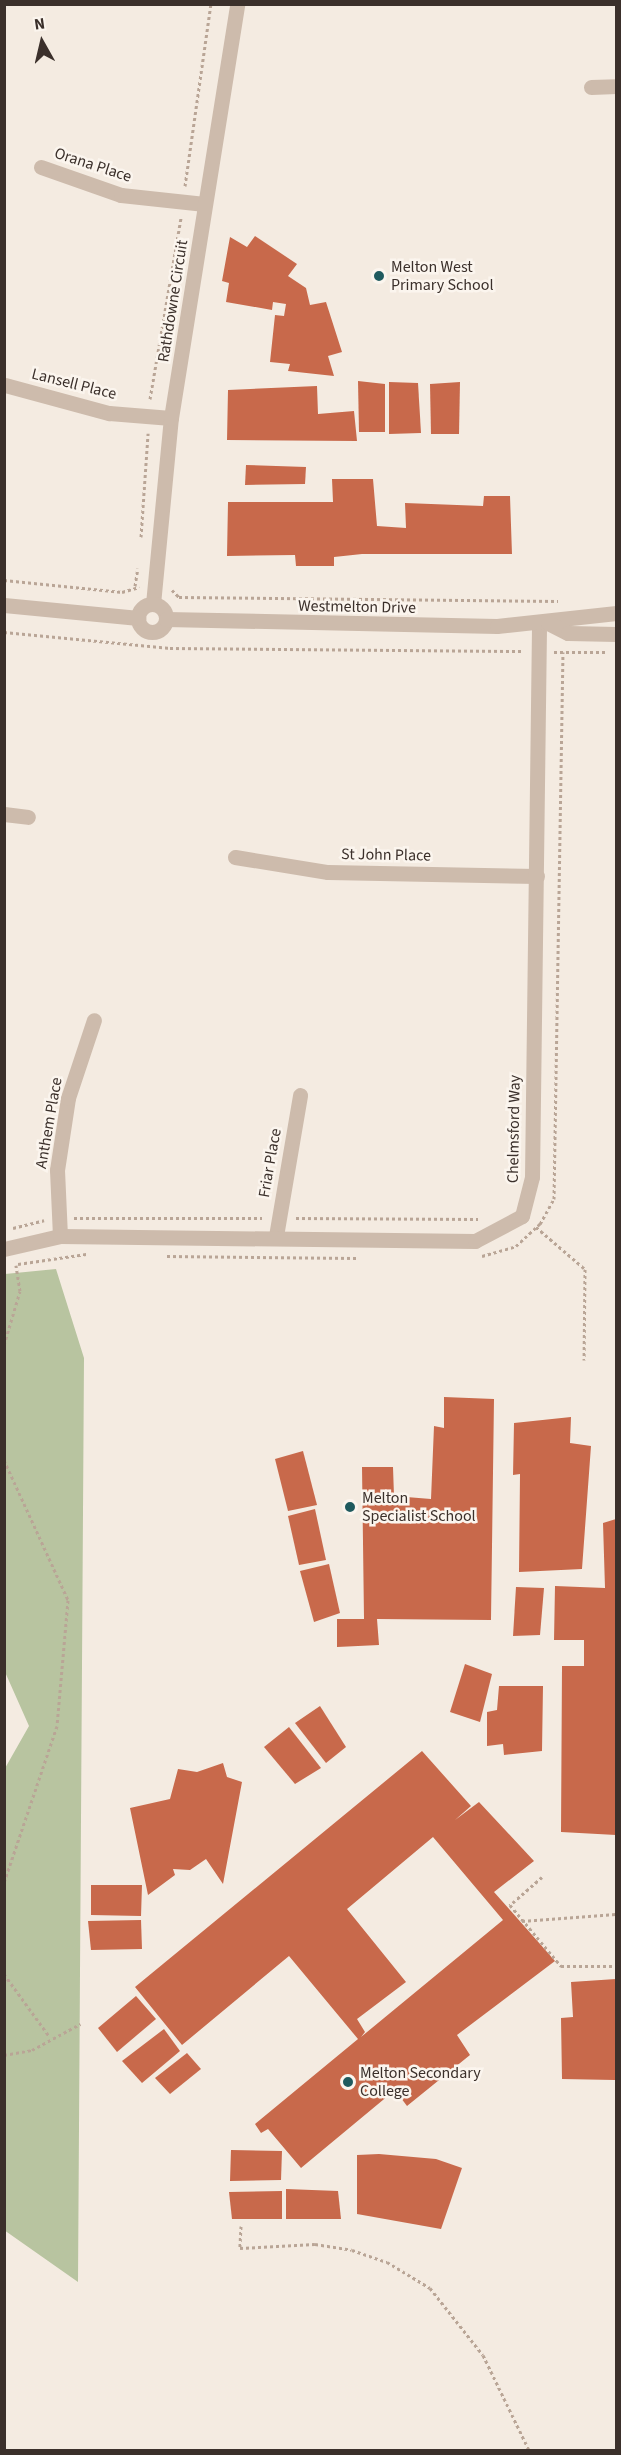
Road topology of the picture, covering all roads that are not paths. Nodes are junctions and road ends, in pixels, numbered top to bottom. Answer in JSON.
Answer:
{"nodes":[{"id":1,"x":237,"y":4,"type":"edge"},
{"id":2,"x":591,"y":87,"type":"dead end"},
{"id":3,"x":616,"y":87,"type":"edge"},
{"id":4,"x":41,"y":167,"type":"dead end"},
{"id":5,"x":205,"y":204,"type":"junction"},
{"id":6,"x":5,"y":385,"type":"edge"},
{"id":7,"x":171,"y":417,"type":"junction"},
{"id":8,"x":153,"y":604,"type":"junction"},
{"id":9,"x":4,"y":605,"type":"edge"},
{"id":10,"x":616,"y":613,"type":"edge"},
{"id":11,"x":138,"y":618,"type":"junction"},
{"id":12,"x":166,"y":619,"type":"junction"},
{"id":13,"x":543,"y":623,"type":"junction"},
{"id":14,"x":616,"y":634,"type":"edge"},
{"id":15,"x":4,"y":814,"type":"edge"},
{"id":16,"x":28,"y":817,"type":"dead end"},
{"id":17,"x":235,"y":857,"type":"dead end"},
{"id":18,"x":537,"y":876,"type":"junction"},
{"id":19,"x":94,"y":1020,"type":"dead end"},
{"id":20,"x":300,"y":1095,"type":"dead end"},
{"id":21,"x":60,"y":1236,"type":"junction"},
{"id":22,"x":276,"y":1236,"type":"junction"},
{"id":23,"x":4,"y":1249,"type":"edge"}],
"edges":[{"from":1,"to":5,"type":"street","name":"Rathdowne Circuit"},
{"from":2,"to":3,"type":"street"},
{"from":4,"to":5,"type":"street","name":"Orana Place"},
{"from":5,"to":7,"type":"street","name":"Rathdowne Circuit"},
{"from":6,"to":7,"type":"street","name":"Lansell Place"},
{"from":7,"to":8,"type":"street","name":"Rathdowne Circuit"},
{"from":8,"to":11,"type":"street"},
{"from":8,"to":12,"type":"street"},
{"from":9,"to":11,"type":"street"},
{"from":10,"to":13,"type":"street","name":"Westmelton Drive"},
{"from":11,"to":12,"type":"street"},
{"from":12,"to":13,"type":"street","name":"Westmelton Drive"},
{"from":13,"to":14,"type":"street","name":"Westmelton Drive"},
{"from":13,"to":18,"type":"street","name":"Chelmsford Way"},
{"from":15,"to":16,"type":"street"},
{"from":17,"to":18,"type":"street","name":"St John Place"},
{"from":18,"to":22,"type":"street","name":"Chelmsford Way"},
{"from":19,"to":21,"type":"street","name":"Anthem Place"},
{"from":20,"to":22,"type":"street","name":"Friar Place"},
{"from":21,"to":22,"type":"street","name":"Chelmsford Way"},
{"from":21,"to":23,"type":"street","name":"Chelmsford Way"}]}
